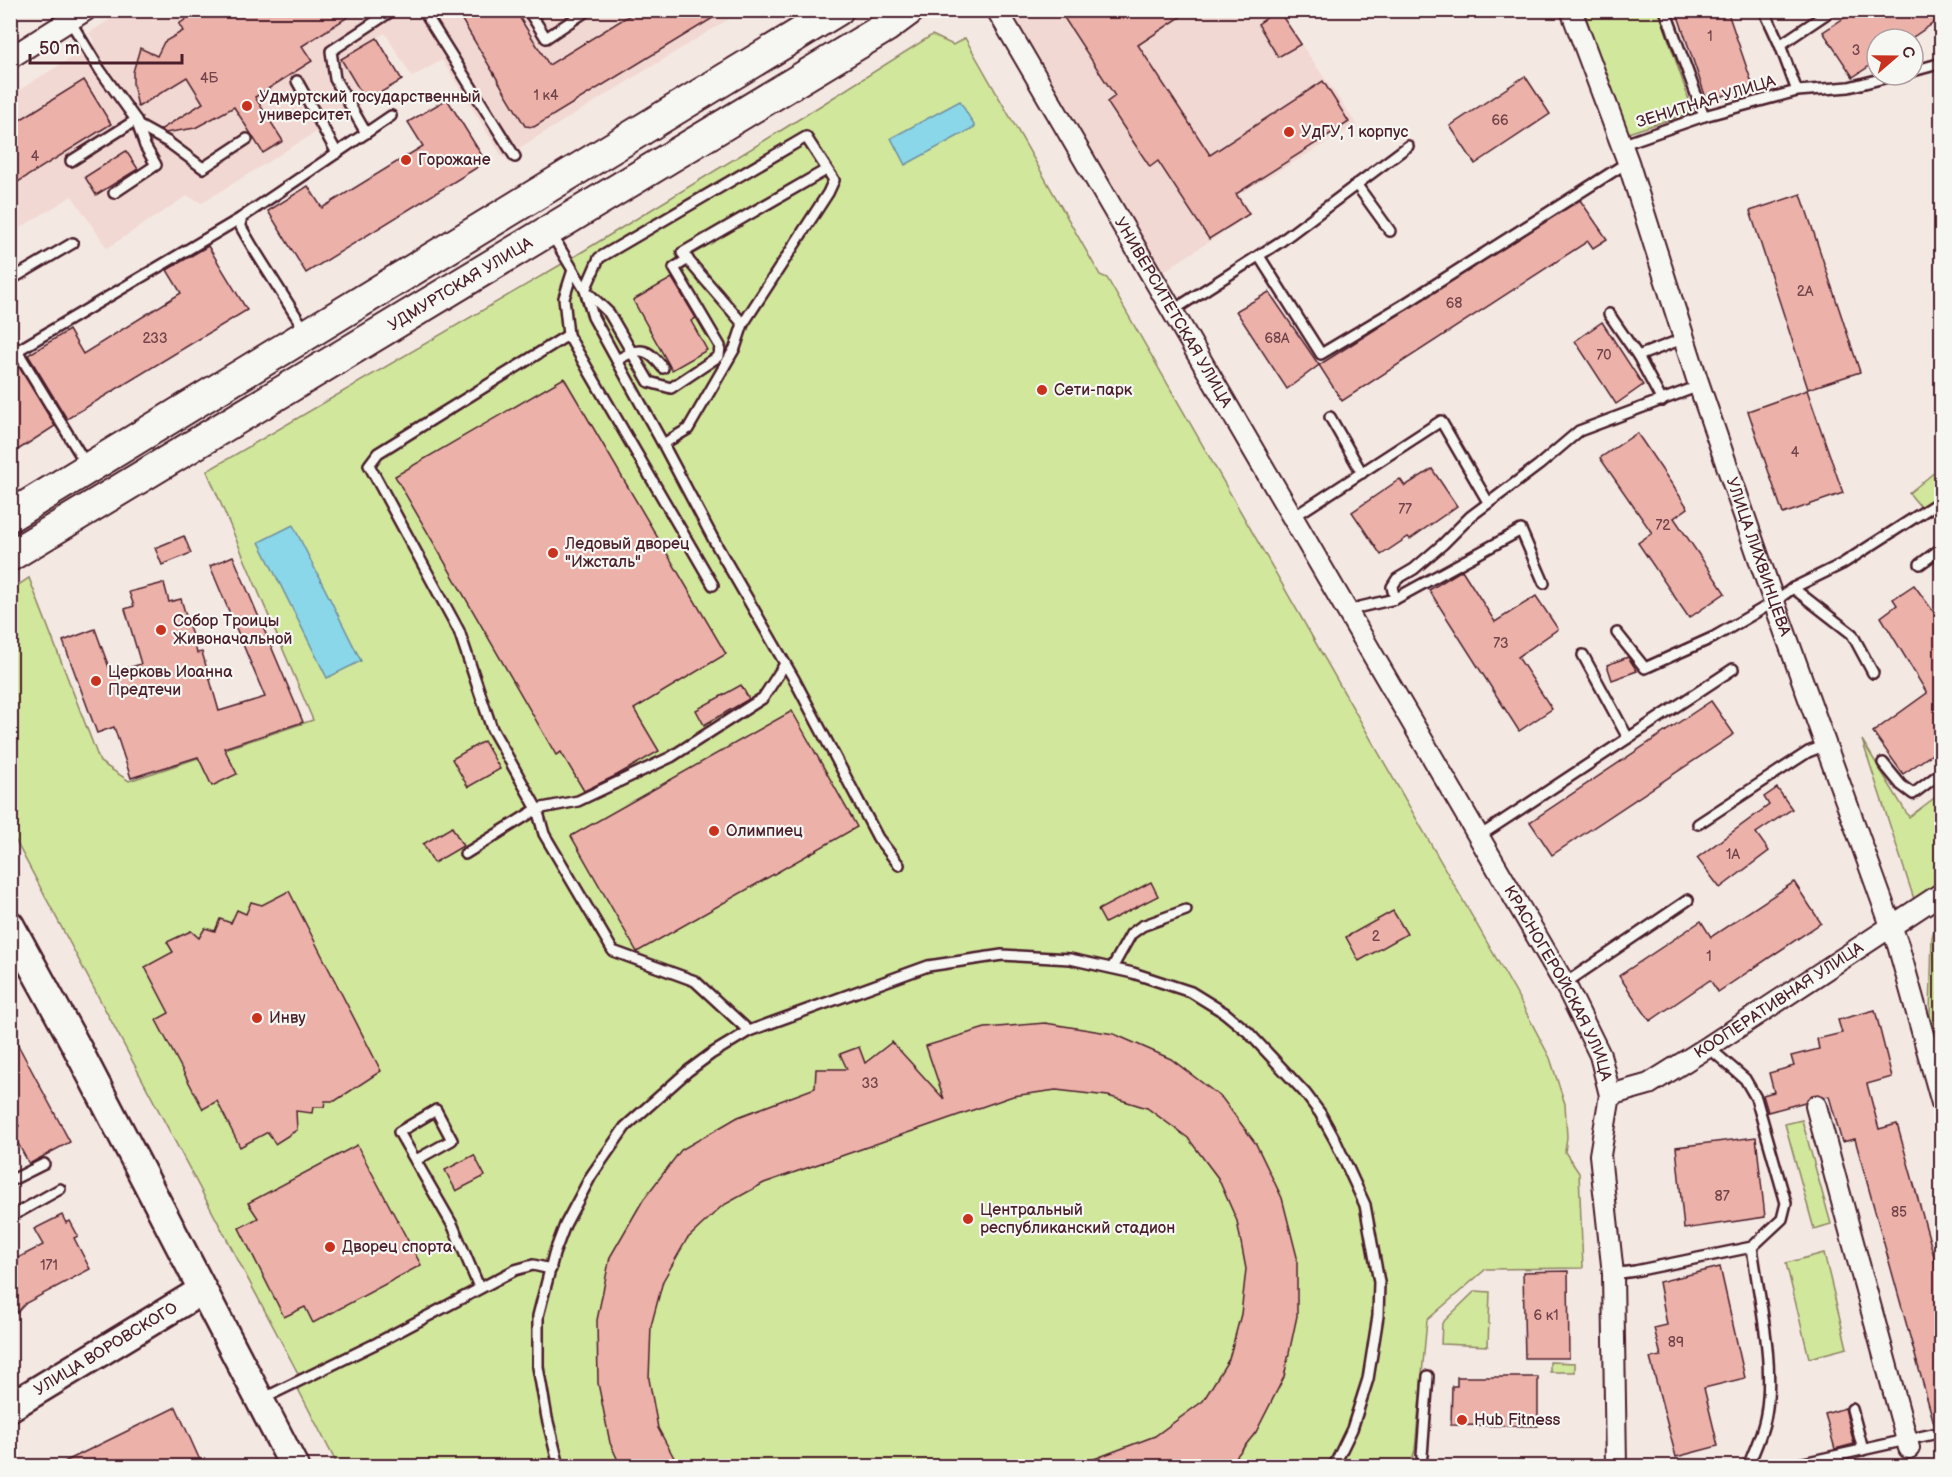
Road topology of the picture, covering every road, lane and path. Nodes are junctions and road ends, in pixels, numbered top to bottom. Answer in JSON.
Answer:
{"nodes":[{"id":1,"x":393,"y":10,"type":"edge"},
{"id":2,"x":423,"y":10,"type":"edge"},
{"id":3,"x":528,"y":10,"type":"edge"},
{"id":4,"x":588,"y":10,"type":"edge"},
{"id":5,"x":909,"y":10,"type":"edge"},
{"id":6,"x":996,"y":10,"type":"edge"},
{"id":7,"x":1571,"y":10,"type":"edge"},
{"id":8,"x":1665,"y":10,"type":"edge"},
{"id":9,"x":1764,"y":10,"type":"edge"},
{"id":10,"x":1832,"y":10,"type":"edge"},
{"id":11,"x":836,"y":11,"type":"edge"},
{"id":12,"x":80,"y":14,"type":"edge"},
{"id":13,"x":1780,"y":45,"type":"junction"},
{"id":14,"x":10,"y":58,"type":"edge"},
{"id":15,"x":1941,"y":63,"type":"edge"},
{"id":16,"x":1925,"y":68,"type":"edge"},
{"id":17,"x":297,"y":81,"type":"dead end"},
{"id":18,"x":1865,"y":83,"type":"edge"},
{"id":19,"x":1797,"y":91,"type":"junction"},
{"id":20,"x":390,"y":116,"type":"dead end"},
{"id":21,"x":1704,"y":116,"type":"junction"},
{"id":22,"x":137,"y":123,"type":"junction"},
{"id":23,"x":366,"y":133,"type":"junction"},
{"id":24,"x":247,"y":139,"type":"dead end"},
{"id":25,"x":1408,"y":146,"type":"dead end"},
{"id":26,"x":337,"y":153,"type":"junction"},
{"id":27,"x":1624,"y":153,"type":"junction"},
{"id":28,"x":515,"y":157,"type":"dead end"},
{"id":29,"x":71,"y":162,"type":"dead end"},
{"id":30,"x":826,"y":170,"type":"junction"},
{"id":31,"x":1356,"y":184,"type":"junction"},
{"id":32,"x":114,"y":193,"type":"dead end"},
{"id":33,"x":241,"y":218,"type":"junction"},
{"id":34,"x":549,"y":230,"type":"junction"},
{"id":35,"x":1390,"y":231,"type":"dead end"},
{"id":36,"x":73,"y":243,"type":"dead end"},
{"id":37,"x":1259,"y":256,"type":"junction"},
{"id":38,"x":688,"y":259,"type":"junction"},
{"id":39,"x":573,"y":270,"type":"junction"},
{"id":40,"x":10,"y":280,"type":"edge"},
{"id":41,"x":585,"y":290,"type":"junction"},
{"id":42,"x":1172,"y":310,"type":"junction"},
{"id":43,"x":1610,"y":314,"type":"dead end"},
{"id":44,"x":339,"y":316,"type":"junction"},
{"id":45,"x":743,"y":324,"type":"junction"},
{"id":46,"x":308,"y":335,"type":"junction"},
{"id":47,"x":568,"y":335,"type":"junction"},
{"id":48,"x":1684,"y":338,"type":"junction"},
{"id":49,"x":10,"y":339,"type":"edge"},
{"id":50,"x":358,"y":345,"type":"junction"},
{"id":51,"x":631,"y":352,"type":"junction"},
{"id":52,"x":13,"y":353,"type":"edge"},
{"id":53,"x":1638,"y":356,"type":"junction"},
{"id":54,"x":617,"y":360,"type":"junction"},
{"id":55,"x":663,"y":368,"type":"dead end"},
{"id":56,"x":1699,"y":386,"type":"junction"},
{"id":57,"x":1662,"y":401,"type":"junction"},
{"id":58,"x":1330,"y":417,"type":"dead end"},
{"id":59,"x":663,"y":444,"type":"junction"},
{"id":60,"x":88,"y":469,"type":"junction"},
{"id":61,"x":1362,"y":473,"type":"junction"},
{"id":62,"x":1941,"y":500,"type":"edge"},
{"id":63,"x":1488,"y":502,"type":"junction"},
{"id":64,"x":10,"y":516,"type":"edge"},
{"id":65,"x":1292,"y":518,"type":"junction"},
{"id":66,"x":1941,"y":548,"type":"edge"},
{"id":67,"x":10,"y":556,"type":"edge"},
{"id":68,"x":1920,"y":564,"type":"dead end"},
{"id":69,"x":1544,"y":583,"type":"dead end"},
{"id":70,"x":712,"y":585,"type":"dead end"},
{"id":71,"x":1793,"y":588,"type":"junction"},
{"id":72,"x":1395,"y":599,"type":"junction"},
{"id":73,"x":1774,"y":602,"type":"junction"},
{"id":74,"x":1348,"y":614,"type":"junction"},
{"id":75,"x":1617,"y":633,"type":"dead end"},
{"id":76,"x":1583,"y":655,"type":"dead end"},
{"id":77,"x":785,"y":664,"type":"junction"},
{"id":78,"x":1733,"y":669,"type":"dead end"},
{"id":79,"x":1873,"y":673,"type":"dead end"},
{"id":80,"x":1628,"y":738,"type":"junction"},
{"id":81,"x":1826,"y":745,"type":"junction"},
{"id":82,"x":1883,"y":763,"type":"dead end"},
{"id":83,"x":1941,"y":772,"type":"edge"},
{"id":84,"x":537,"y":809,"type":"junction"},
{"id":85,"x":1698,"y":824,"type":"dead end"},
{"id":86,"x":1479,"y":837,"type":"junction"},
{"id":87,"x":465,"y":854,"type":"dead end"},
{"id":88,"x":899,"y":864,"type":"dead end"},
{"id":89,"x":1941,"y":893,"type":"edge"},
{"id":90,"x":1688,"y":900,"type":"dead end"},
{"id":91,"x":1186,"y":910,"type":"dead end"},
{"id":92,"x":10,"y":925,"type":"edge"},
{"id":93,"x":1891,"y":926,"type":"junction"},
{"id":94,"x":1112,"y":968,"type":"junction"},
{"id":95,"x":1564,"y":984,"type":"junction"},
{"id":96,"x":749,"y":1031,"type":"junction"},
{"id":97,"x":1708,"y":1047,"type":"junction"},
{"id":98,"x":1610,"y":1095,"type":"junction"},
{"id":99,"x":1941,"y":1103,"type":"edge"},
{"id":100,"x":1816,"y":1106,"type":"dead end"},
{"id":101,"x":416,"y":1160,"type":"junction"},
{"id":102,"x":44,"y":1164,"type":"dead end"},
{"id":103,"x":10,"y":1181,"type":"edge"},
{"id":104,"x":60,"y":1189,"type":"dead end"},
{"id":105,"x":10,"y":1217,"type":"edge"},
{"id":106,"x":1752,"y":1248,"type":"junction"},
{"id":107,"x":551,"y":1269,"type":"junction"},
{"id":108,"x":1613,"y":1274,"type":"junction"},
{"id":109,"x":479,"y":1287,"type":"junction"},
{"id":110,"x":201,"y":1290,"type":"junction"},
{"id":111,"x":1428,"y":1376,"type":"dead end"},
{"id":112,"x":258,"y":1401,"type":"junction"},
{"id":113,"x":10,"y":1407,"type":"edge"},
{"id":114,"x":1852,"y":1408,"type":"dead end"},
{"id":115,"x":1941,"y":1432,"type":"edge"},
{"id":116,"x":1908,"y":1444,"type":"junction"},
{"id":117,"x":1863,"y":1450,"type":"junction"},
{"id":118,"x":1422,"y":1456,"type":"dead end"},
{"id":119,"x":294,"y":1467,"type":"edge"},
{"id":120,"x":559,"y":1467,"type":"edge"},
{"id":121,"x":1334,"y":1467,"type":"edge"},
{"id":122,"x":1616,"y":1467,"type":"edge"},
{"id":123,"x":1748,"y":1467,"type":"edge"},
{"id":124,"x":1790,"y":1467,"type":"edge"}],
"edges":[{"from":1,"to":23,"type":"lane"},
{"from":2,"to":28,"type":"lane"},
{"from":3,"to":4,"type":"lane"},
{"from":5,"to":34,"type":"main road","name":"УДМУРТСКАЯ УЛИЦА"},
{"from":6,"to":42,"type":"street","name":"УНИВЕРСИТЕТСКАЯ УЛИЦА"},
{"from":7,"to":27,"type":"street","name":"УЛИЦА ЛИХВИНЦЕВА"},
{"from":8,"to":21,"type":"lane"},
{"from":9,"to":13,"type":"lane","name":"ЗЕНИТНАЯ УЛИЦА"},
{"from":10,"to":13,"type":"lane"},
{"from":11,"to":44,"type":"main road"},
{"from":12,"to":14,"type":"street"},
{"from":12,"to":22,"type":"lane"},
{"from":13,"to":19,"type":"lane","name":"ЗЕНИТНАЯ УЛИЦА"},
{"from":15,"to":16,"type":"lane"},
{"from":17,"to":26,"type":"lane"},
{"from":18,"to":19,"type":"lane"},
{"from":19,"to":21,"type":"lane","name":"ЗЕНИТНАЯ УЛИЦА"},
{"from":20,"to":23,"type":"lane"},
{"from":21,"to":27,"type":"lane","name":"ЗЕНИТНАЯ УЛИЦА"},
{"from":22,"to":24,"type":"lane"},
{"from":22,"to":29,"type":"lane"},
{"from":22,"to":32,"type":"lane"},
{"from":23,"to":26,"type":"lane"},
{"from":25,"to":31,"type":"lane"},
{"from":26,"to":33,"type":"lane"},
{"from":27,"to":37,"type":"lane","name":"ЗЕНИТНАЯ УЛИЦА"},
{"from":27,"to":48,"type":"street","name":"УЛИЦА ЛИХВИНЦЕВА"},
{"from":30,"to":38,"type":"lane"},
{"from":30,"to":41,"type":"lane"},
{"from":30,"to":45,"type":"lane"},
{"from":31,"to":35,"type":"lane"},
{"from":31,"to":37,"type":"lane"},
{"from":33,"to":46,"type":"lane"},
{"from":33,"to":52,"type":"lane"},
{"from":34,"to":39,"type":"lane"},
{"from":34,"to":50,"type":"main road","name":"УДМУРТСКАЯ УЛИЦА"},
{"from":36,"to":40,"type":"lane"},
{"from":37,"to":42,"type":"lane"},
{"from":38,"to":45,"type":"lane"},
{"from":38,"to":51,"type":"lane"},
{"from":39,"to":41,"type":"lane"},
{"from":39,"to":47,"type":"lane"},
{"from":41,"to":51,"type":"lane"},
{"from":41,"to":54,"type":"lane"},
{"from":42,"to":65,"type":"street","name":"УНИВЕРСИТЕТСКАЯ УЛИЦА"},
{"from":43,"to":53,"type":"lane"},
{"from":44,"to":46,"type":"main road"},
{"from":44,"to":50,"type":"main road"},
{"from":45,"to":59,"type":"lane"},
{"from":46,"to":60,"type":"main road"},
{"from":47,"to":70,"type":"lane"},
{"from":47,"to":84,"type":"lane"},
{"from":48,"to":53,"type":"lane"},
{"from":48,"to":56,"type":"street","name":"УЛИЦА ЛИХВИНЦЕВА"},
{"from":49,"to":52,"type":"lane"},
{"from":50,"to":67,"type":"main road","name":"УДМУРТСКАЯ УЛИЦА"},
{"from":51,"to":54,"type":"lane"},
{"from":51,"to":55,"type":"lane"},
{"from":52,"to":60,"type":"lane"},
{"from":53,"to":57,"type":"lane"},
{"from":54,"to":59,"type":"lane"},
{"from":56,"to":57,"type":"lane"},
{"from":56,"to":73,"type":"street","name":"УЛИЦА ЛИХВИНЦЕВА"},
{"from":57,"to":63,"type":"lane"},
{"from":58,"to":61,"type":"lane"},
{"from":59,"to":77,"type":"lane"},
{"from":60,"to":64,"type":"main road"},
{"from":61,"to":63,"type":"lane"},
{"from":61,"to":65,"type":"lane"},
{"from":62,"to":71,"type":"lane"},
{"from":63,"to":72,"type":"lane"},
{"from":65,"to":74,"type":"street","name":"УНИВЕРСИТЕТСКАЯ УЛИЦА"},
{"from":66,"to":68,"type":"lane"},
{"from":69,"to":72,"type":"lane"},
{"from":71,"to":73,"type":"lane"},
{"from":71,"to":79,"type":"lane"},
{"from":72,"to":74,"type":"lane"},
{"from":73,"to":75,"type":"lane"},
{"from":73,"to":81,"type":"street","name":"УЛИЦА ЛИХВИНЦЕВА"},
{"from":74,"to":86,"type":"street","name":"КРАСНОГЕРОЙСКАЯ УЛИЦА"},
{"from":76,"to":80,"type":"lane"},
{"from":77,"to":84,"type":"lane"},
{"from":77,"to":88,"type":"lane"},
{"from":78,"to":80,"type":"lane"},
{"from":80,"to":86,"type":"lane"},
{"from":81,"to":85,"type":"lane"},
{"from":81,"to":93,"type":"street","name":"УЛИЦА ЛИХВИНЦЕВА"},
{"from":82,"to":83,"type":"lane"},
{"from":84,"to":87,"type":"lane"},
{"from":84,"to":96,"type":"lane"},
{"from":86,"to":95,"type":"street","name":"КРАСНОГЕРОЙСКАЯ УЛИЦА"},
{"from":89,"to":93,"type":"street","name":"КООПЕРАТИВНАЯ УЛИЦА"},
{"from":90,"to":95,"type":"lane"},
{"from":91,"to":94,"type":"lane"},
{"from":92,"to":110,"type":"main road"},
{"from":93,"to":97,"type":"street","name":"КООПЕРАТИВНАЯ УЛИЦА"},
{"from":93,"to":99,"type":"street","name":"УЛИЦА ЛИХВИНЦЕВА"},
{"from":94,"to":96,"type":"lane"},
{"from":94,"to":121,"type":"lane"},
{"from":95,"to":98,"type":"street","name":"КРАСНОГЕРОЙСКАЯ УЛИЦА"},
{"from":96,"to":107,"type":"lane"},
{"from":97,"to":98,"type":"street","name":"КООПЕРАТИВНАЯ УЛИЦА"},
{"from":97,"to":106,"type":"lane"},
{"from":98,"to":108,"type":"street","name":"КРАСНОГЕРОЙСКАЯ УЛИЦА"},
{"from":100,"to":116,"type":"street"},
{"from":101,"to":101,"type":"lane"},
{"from":101,"to":109,"type":"lane"},
{"from":102,"to":103,"type":"lane"},
{"from":104,"to":105,"type":"lane"},
{"from":106,"to":108,"type":"lane"},
{"from":106,"to":123,"type":"lane"},
{"from":107,"to":109,"type":"lane"},
{"from":107,"to":120,"type":"lane"},
{"from":108,"to":122,"type":"street","name":"КРАСНОГЕРОЙСКАЯ УЛИЦА"},
{"from":109,"to":112,"type":"lane"},
{"from":110,"to":112,"type":"main road"},
{"from":110,"to":113,"type":"main road","name":"УЛИЦА ВОРОВСКОГО"},
{"from":111,"to":118,"type":"lane"},
{"from":112,"to":119,"type":"main road"},
{"from":114,"to":117,"type":"lane"},
{"from":115,"to":116,"type":"lane"},
{"from":116,"to":117,"type":"lane"},
{"from":117,"to":124,"type":"lane"}]}
